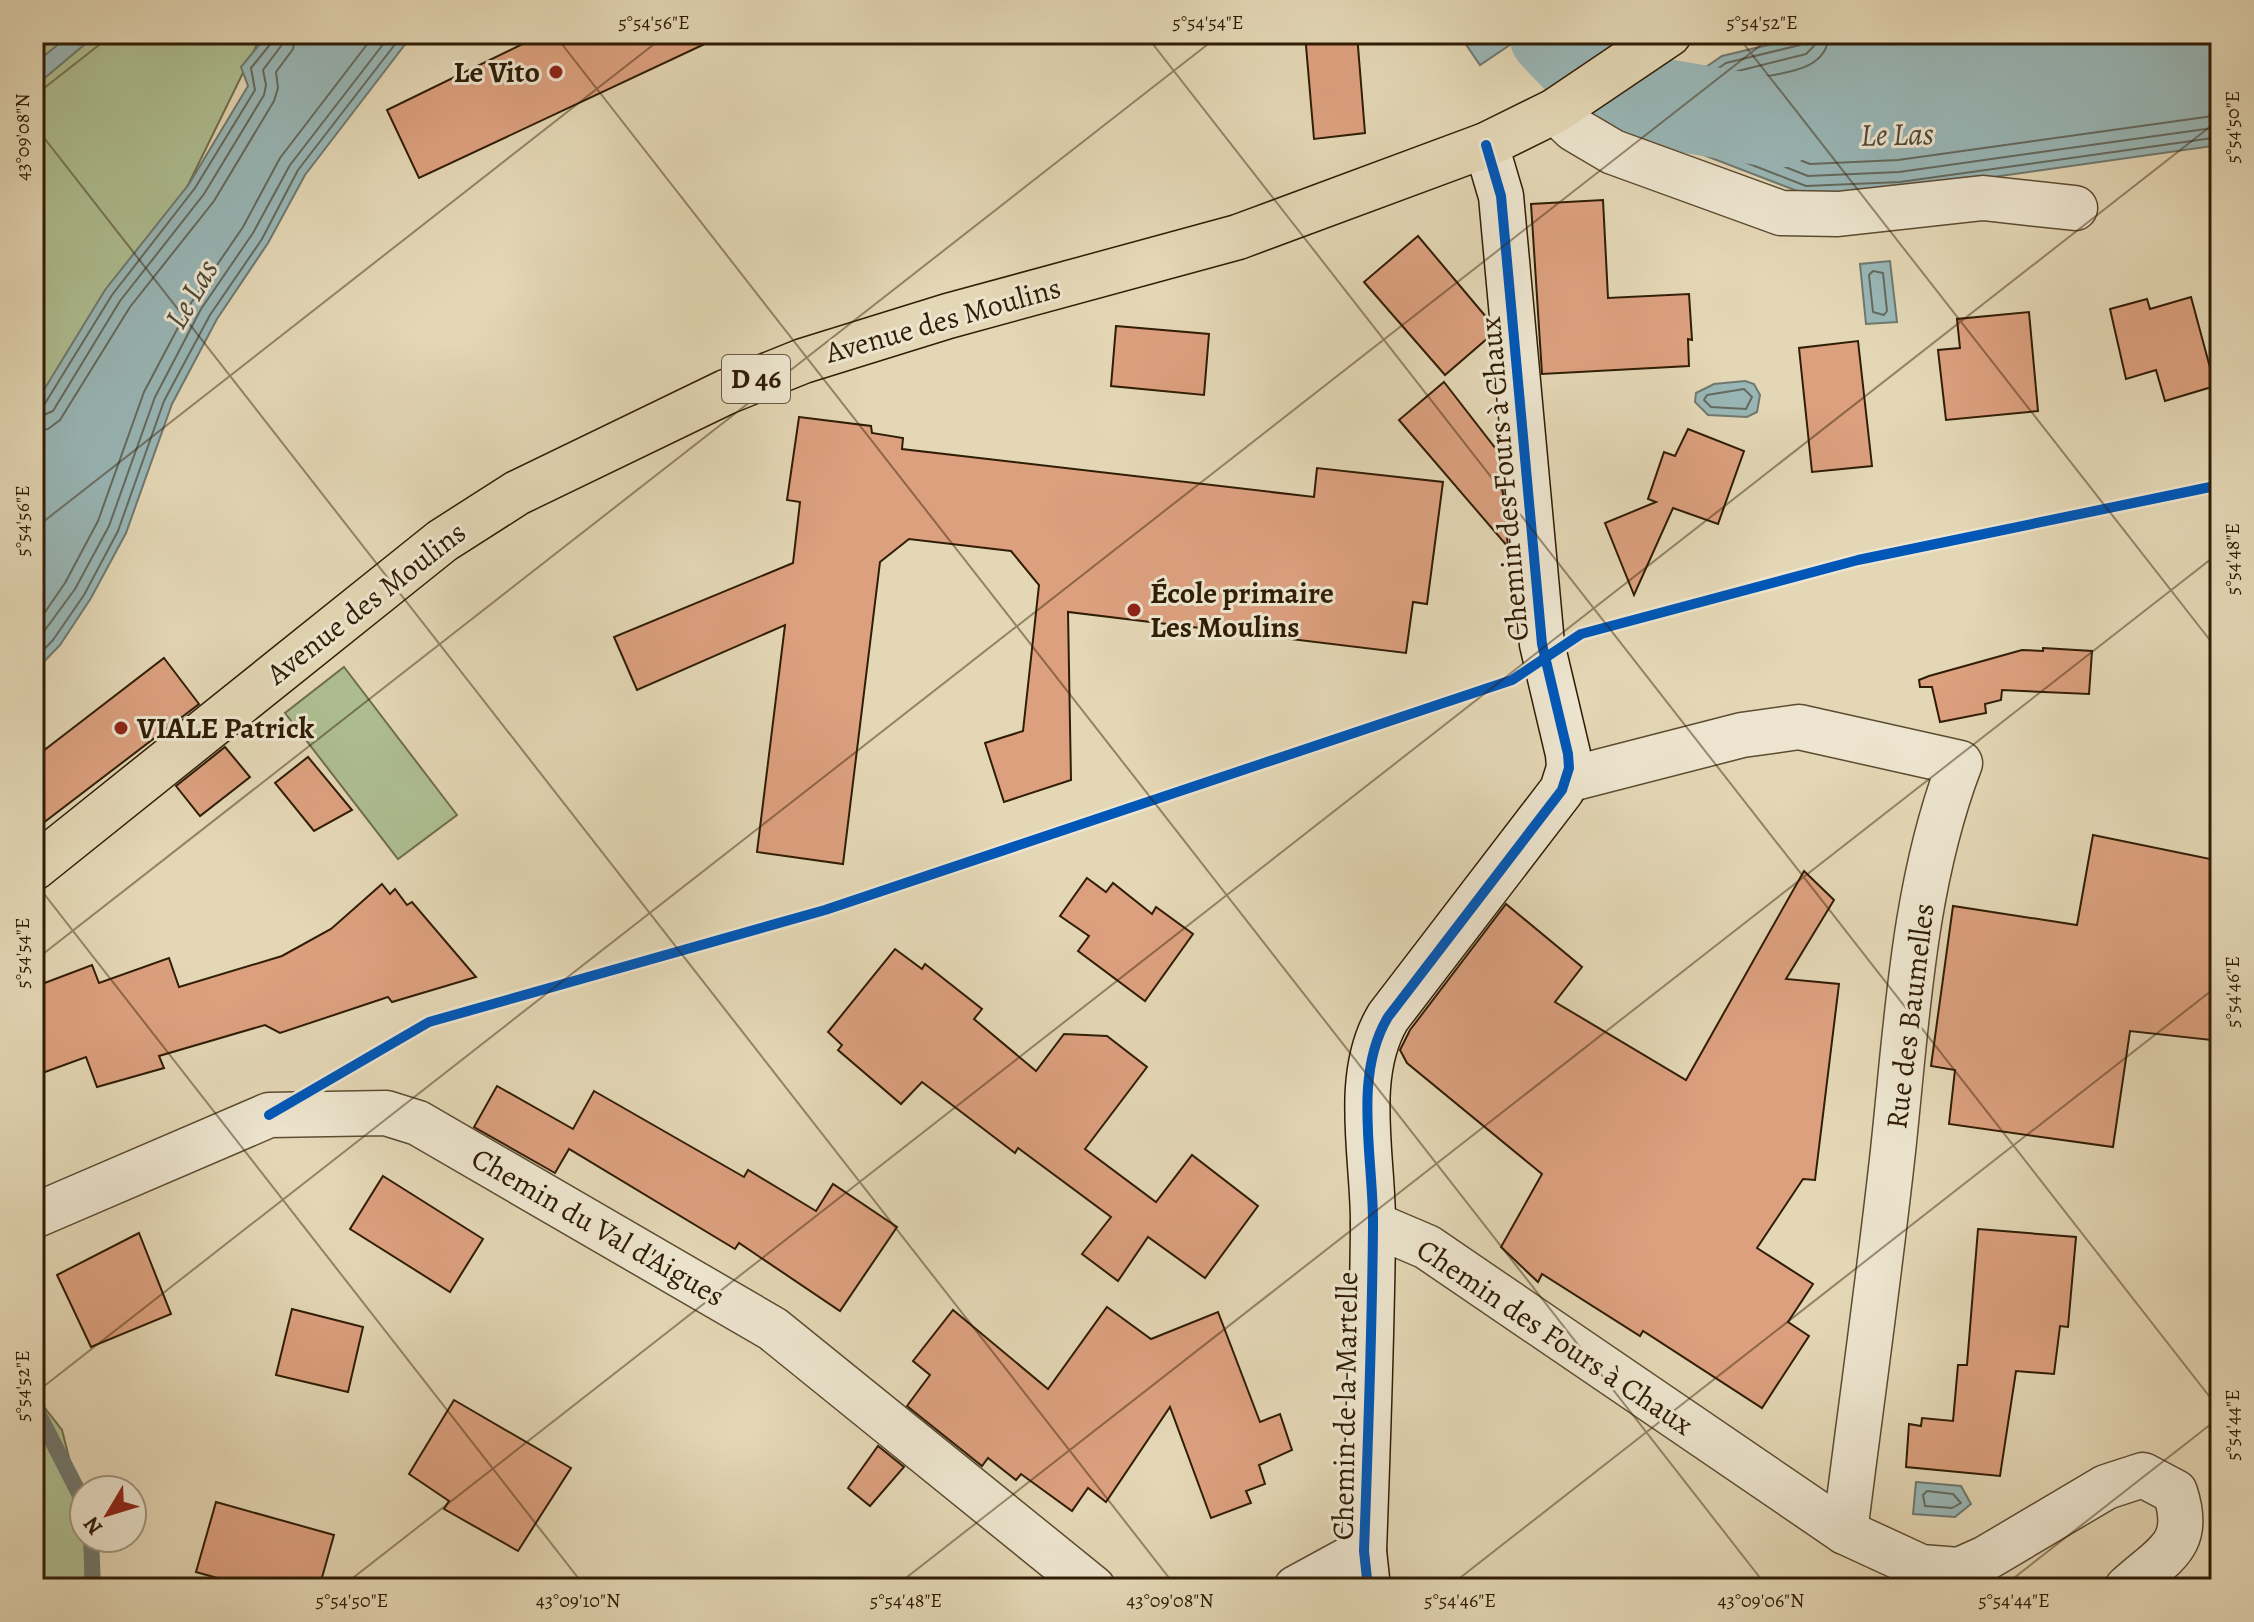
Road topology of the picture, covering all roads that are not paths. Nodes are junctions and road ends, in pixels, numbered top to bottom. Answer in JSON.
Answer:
{"nodes":[{"id":1,"x":1669,"y":34,"type":"edge"},
{"id":2,"x":1569,"y":102,"type":"junction"},
{"id":3,"x":1486,"y":145,"type":"junction"},
{"id":4,"x":2075,"y":208,"type":"dead end"},
{"id":5,"x":1567,"y":780,"type":"junction"},
{"id":6,"x":34,"y":868,"type":"edge"},
{"id":7,"x":34,"y":1216,"type":"edge"},
{"id":8,"x":1373,"y":1224,"type":"junction"},
{"id":9,"x":1845,"y":1532,"type":"junction"},
{"id":10,"x":1366,"y":1569,"type":"edge"},
{"id":11,"x":1093,"y":1588,"type":"edge"},
{"id":12,"x":1296,"y":1588,"type":"edge"},
{"id":13,"x":2127,"y":1588,"type":"edge"}],
"edges":[{"from":1,"to":2,"type":"main road","name":"Avenue des Moulins","number":"D 46"},
{"from":2,"to":3,"type":"main road","name":"Avenue des Moulins","number":"D 46"},
{"from":2,"to":4,"type":"street"},
{"from":3,"to":5,"type":"street","name":"Chemin des Fours à Chaux"},
{"from":3,"to":6,"type":"main road","name":"Avenue des Moulins","number":"D 46"},
{"from":5,"to":8,"type":"street"},
{"from":5,"to":9,"type":"street","name":"Rue des Baumelles"},
{"from":7,"to":11,"type":"street","name":"Chemin du Val d'Aigues"},
{"from":8,"to":9,"type":"street","name":"Chemin des Fours à Chaux"},
{"from":8,"to":10,"type":"street","name":"Chemin de la Martelle"},
{"from":9,"to":13,"type":"street","name":"Chemin des Fours à Chaux"},
{"from":10,"to":12,"type":"street","name":"Chemin de la Martelle"}]}
